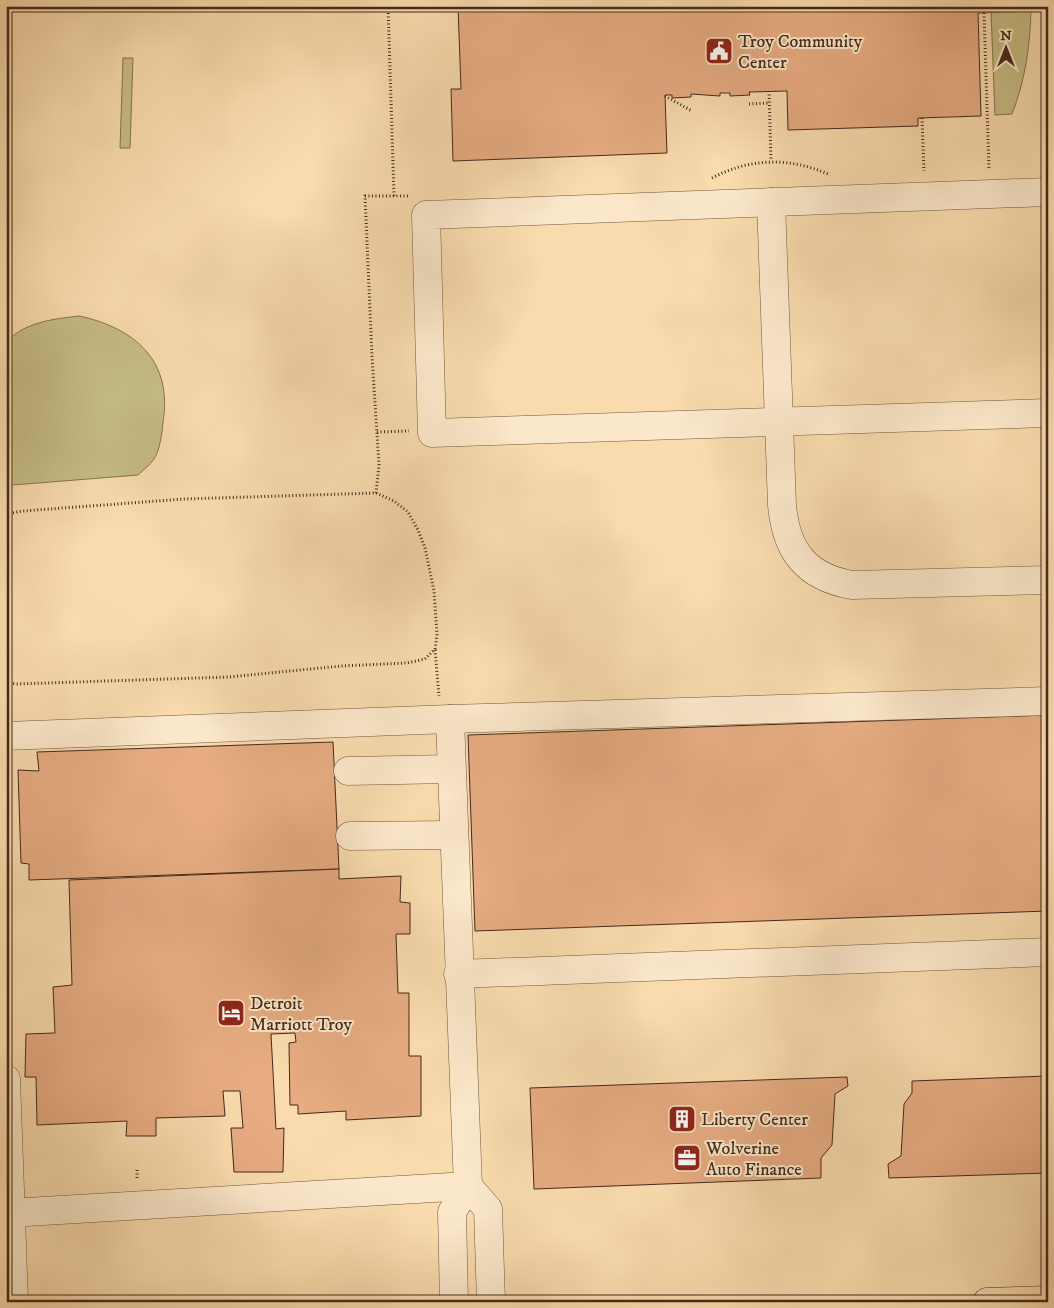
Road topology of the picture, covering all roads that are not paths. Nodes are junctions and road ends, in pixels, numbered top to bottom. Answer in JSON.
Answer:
{"nodes":[{"id":1,"x":1048,"y":192,"type":"edge"},
{"id":2,"x":771,"y":202,"type":"junction"},
{"id":3,"x":1048,"y":413,"type":"edge"},
{"id":4,"x":779,"y":422,"type":"junction"},
{"id":5,"x":1048,"y":580,"type":"edge"},
{"id":6,"x":1048,"y":701,"type":"edge"},
{"id":7,"x":444,"y":720,"type":"junction"},
{"id":8,"x":6,"y":736,"type":"edge"},
{"id":9,"x":451,"y":769,"type":"junction"},
{"id":10,"x":348,"y":771,"type":"dead end"},
{"id":11,"x":453,"y":835,"type":"junction"},
{"id":12,"x":350,"y":836,"type":"dead end"},
{"id":13,"x":1048,"y":952,"type":"edge"},
{"id":14,"x":458,"y":974,"type":"junction"},
{"id":15,"x":6,"y":1079,"type":"edge"},
{"id":16,"x":468,"y":1186,"type":"junction"},
{"id":17,"x":9,"y":1213,"type":"junction"},
{"id":18,"x":1048,"y":1300,"type":"edge"},
{"id":19,"x":14,"y":1302,"type":"edge"},
{"id":20,"x":454,"y":1302,"type":"edge"},
{"id":21,"x":491,"y":1302,"type":"edge"},
{"id":22,"x":987,"y":1302,"type":"edge"}],
"edges":[{"from":1,"to":2,"type":"lane"},
{"from":2,"to":4,"type":"lane"},
{"from":2,"to":4,"type":"lane"},
{"from":3,"to":4,"type":"lane"},
{"from":4,"to":5,"type":"lane"},
{"from":6,"to":7,"type":"lane"},
{"from":7,"to":8,"type":"lane"},
{"from":7,"to":9,"type":"lane"},
{"from":9,"to":10,"type":"lane"},
{"from":9,"to":11,"type":"lane"},
{"from":11,"to":12,"type":"lane"},
{"from":11,"to":14,"type":"lane"},
{"from":13,"to":14,"type":"lane"},
{"from":14,"to":16,"type":"lane"},
{"from":15,"to":17,"type":"lane"},
{"from":16,"to":17,"type":"lane"},
{"from":16,"to":20,"type":"lane"},
{"from":16,"to":21,"type":"lane"},
{"from":17,"to":19,"type":"lane"},
{"from":18,"to":22,"type":"main road"}]}
